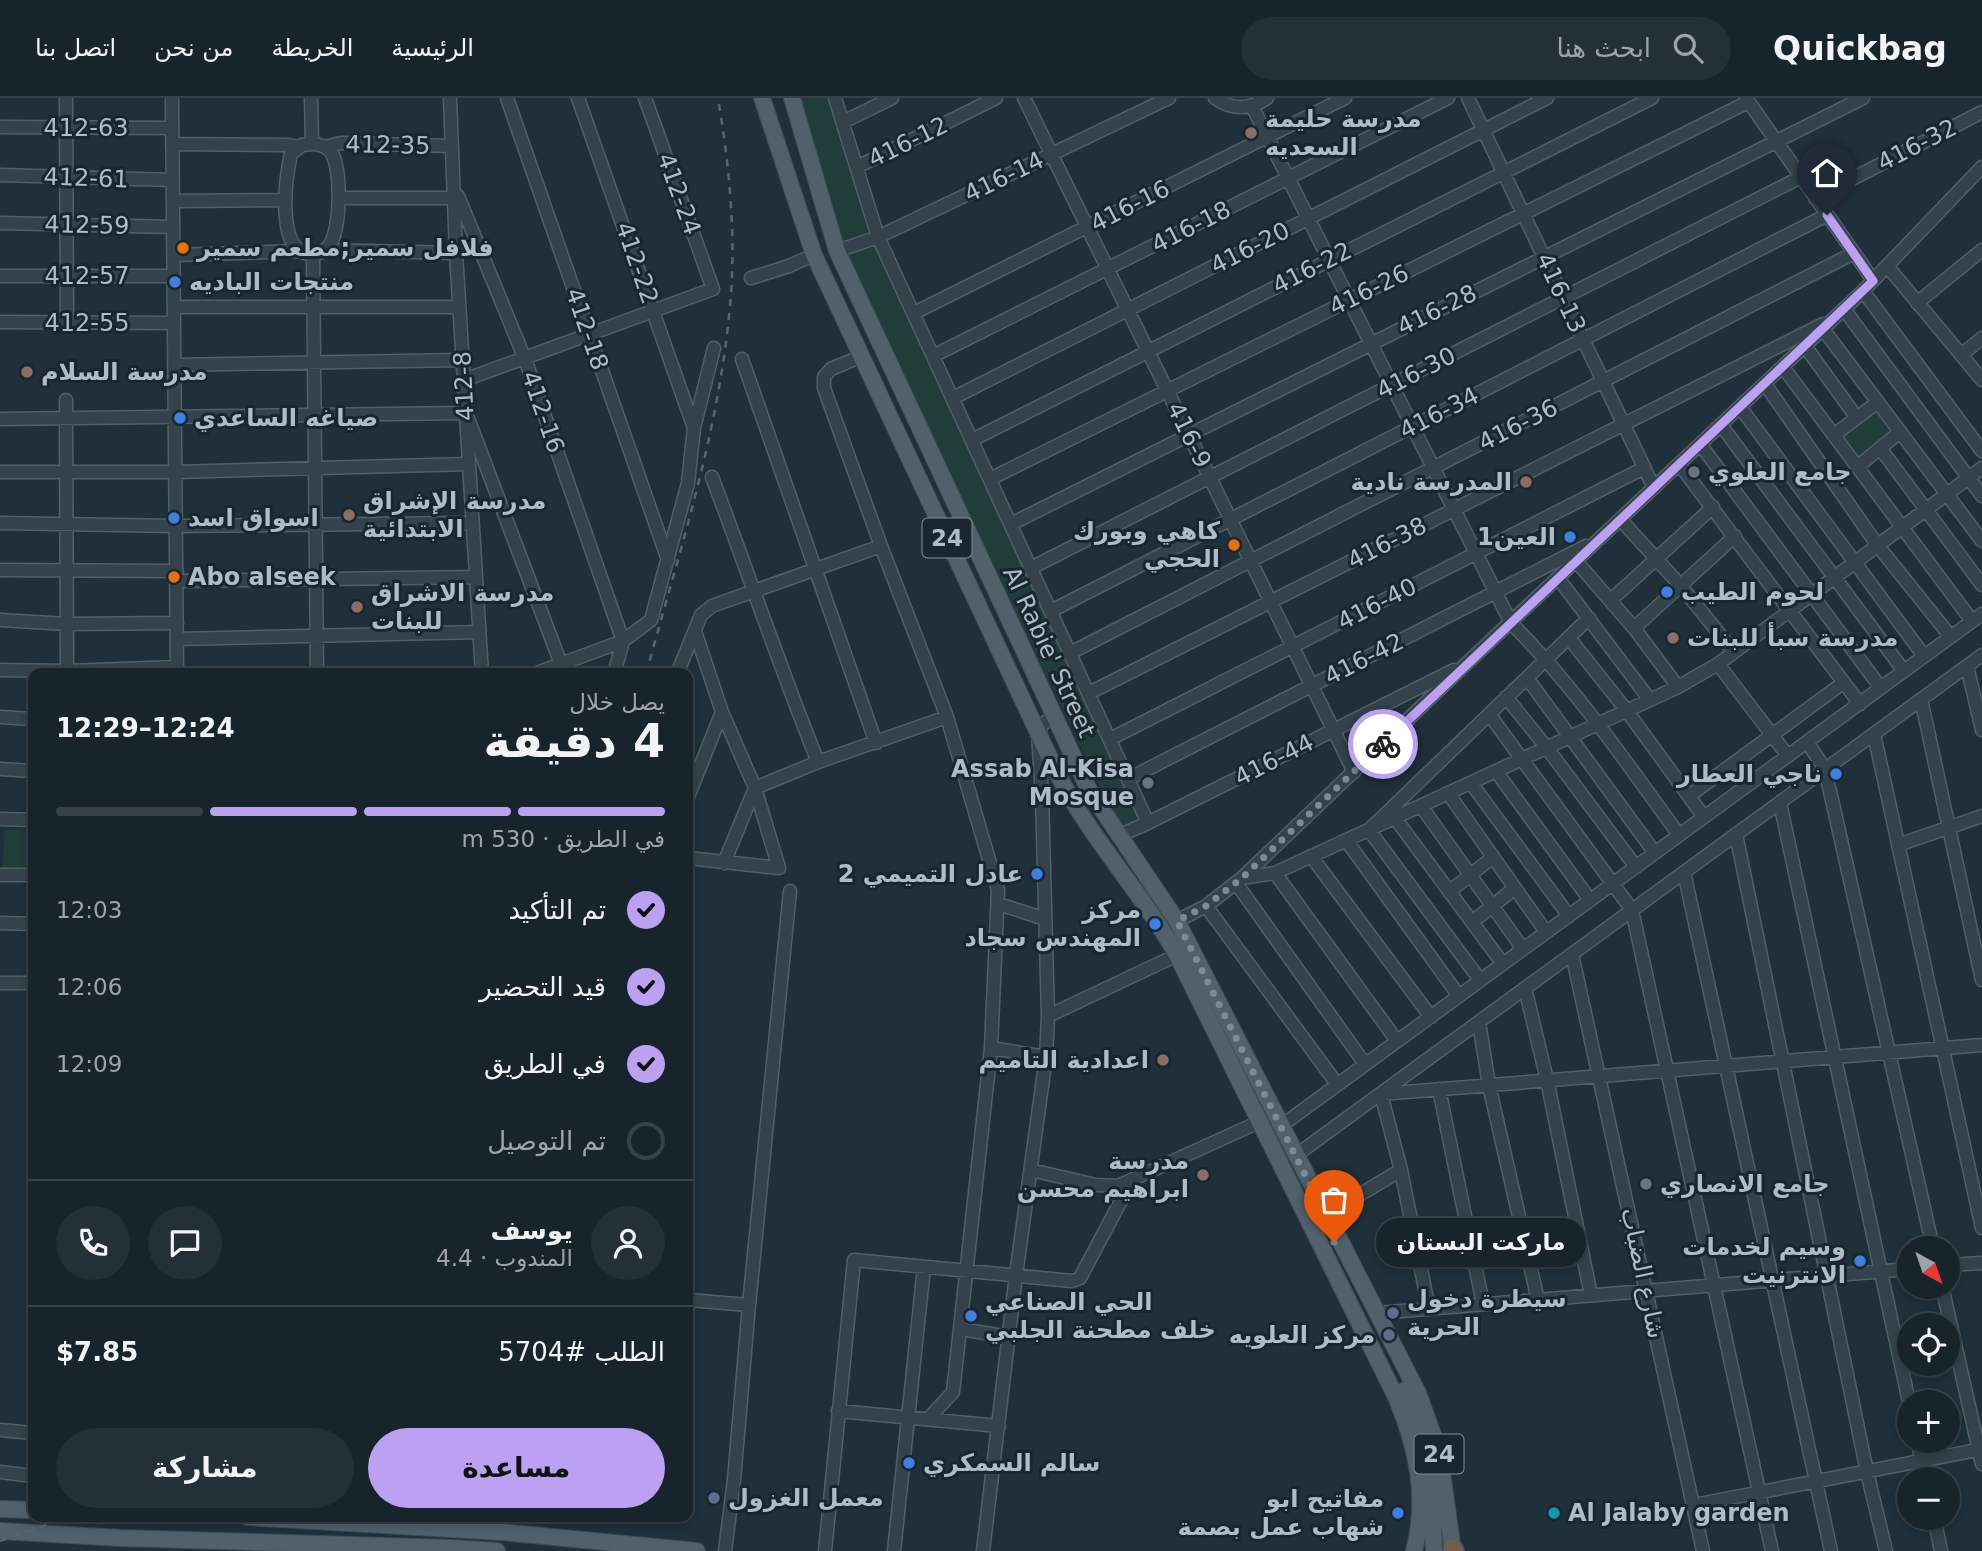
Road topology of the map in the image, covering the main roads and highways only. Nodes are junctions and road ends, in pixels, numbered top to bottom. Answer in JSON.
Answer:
{"nodes":[{"id":1,"x":762,"y":98,"type":"edge"},
{"id":2,"x":792,"y":98,"type":"edge"},
{"id":3,"x":1329,"y":1221,"type":"junction"},
{"id":4,"x":0,"y":1509,"type":"edge"},
{"id":5,"x":28,"y":1510,"type":"edge"},
{"id":6,"x":374,"y":1522,"type":"edge"},
{"id":7,"x":500,"y":1527,"type":"edge"},
{"id":8,"x":0,"y":1531,"type":"edge"},
{"id":9,"x":1417,"y":1546,"type":"edge"},
{"id":10,"x":497,"y":1551,"type":"edge"},
{"id":11,"x":697,"y":1551,"type":"edge"},
{"id":12,"x":1448,"y":1551,"type":"edge"}],
"edges":[{"from":1,"to":9,"type":"main road","name":"Al Rabie' Street","number":"24"},
{"from":2,"to":3,"type":"main road","name":"Al Rabie' Street","number":"24"},
{"from":3,"to":12,"type":"main road"},
{"from":3,"to":12,"type":"main road","name":"Al Rabie' Street","number":"24"},
{"from":4,"to":5,"type":"main road"},
{"from":6,"to":7,"type":"main road"},
{"from":7,"to":11,"type":"main road"},
{"from":8,"to":10,"type":"main road"}]}
